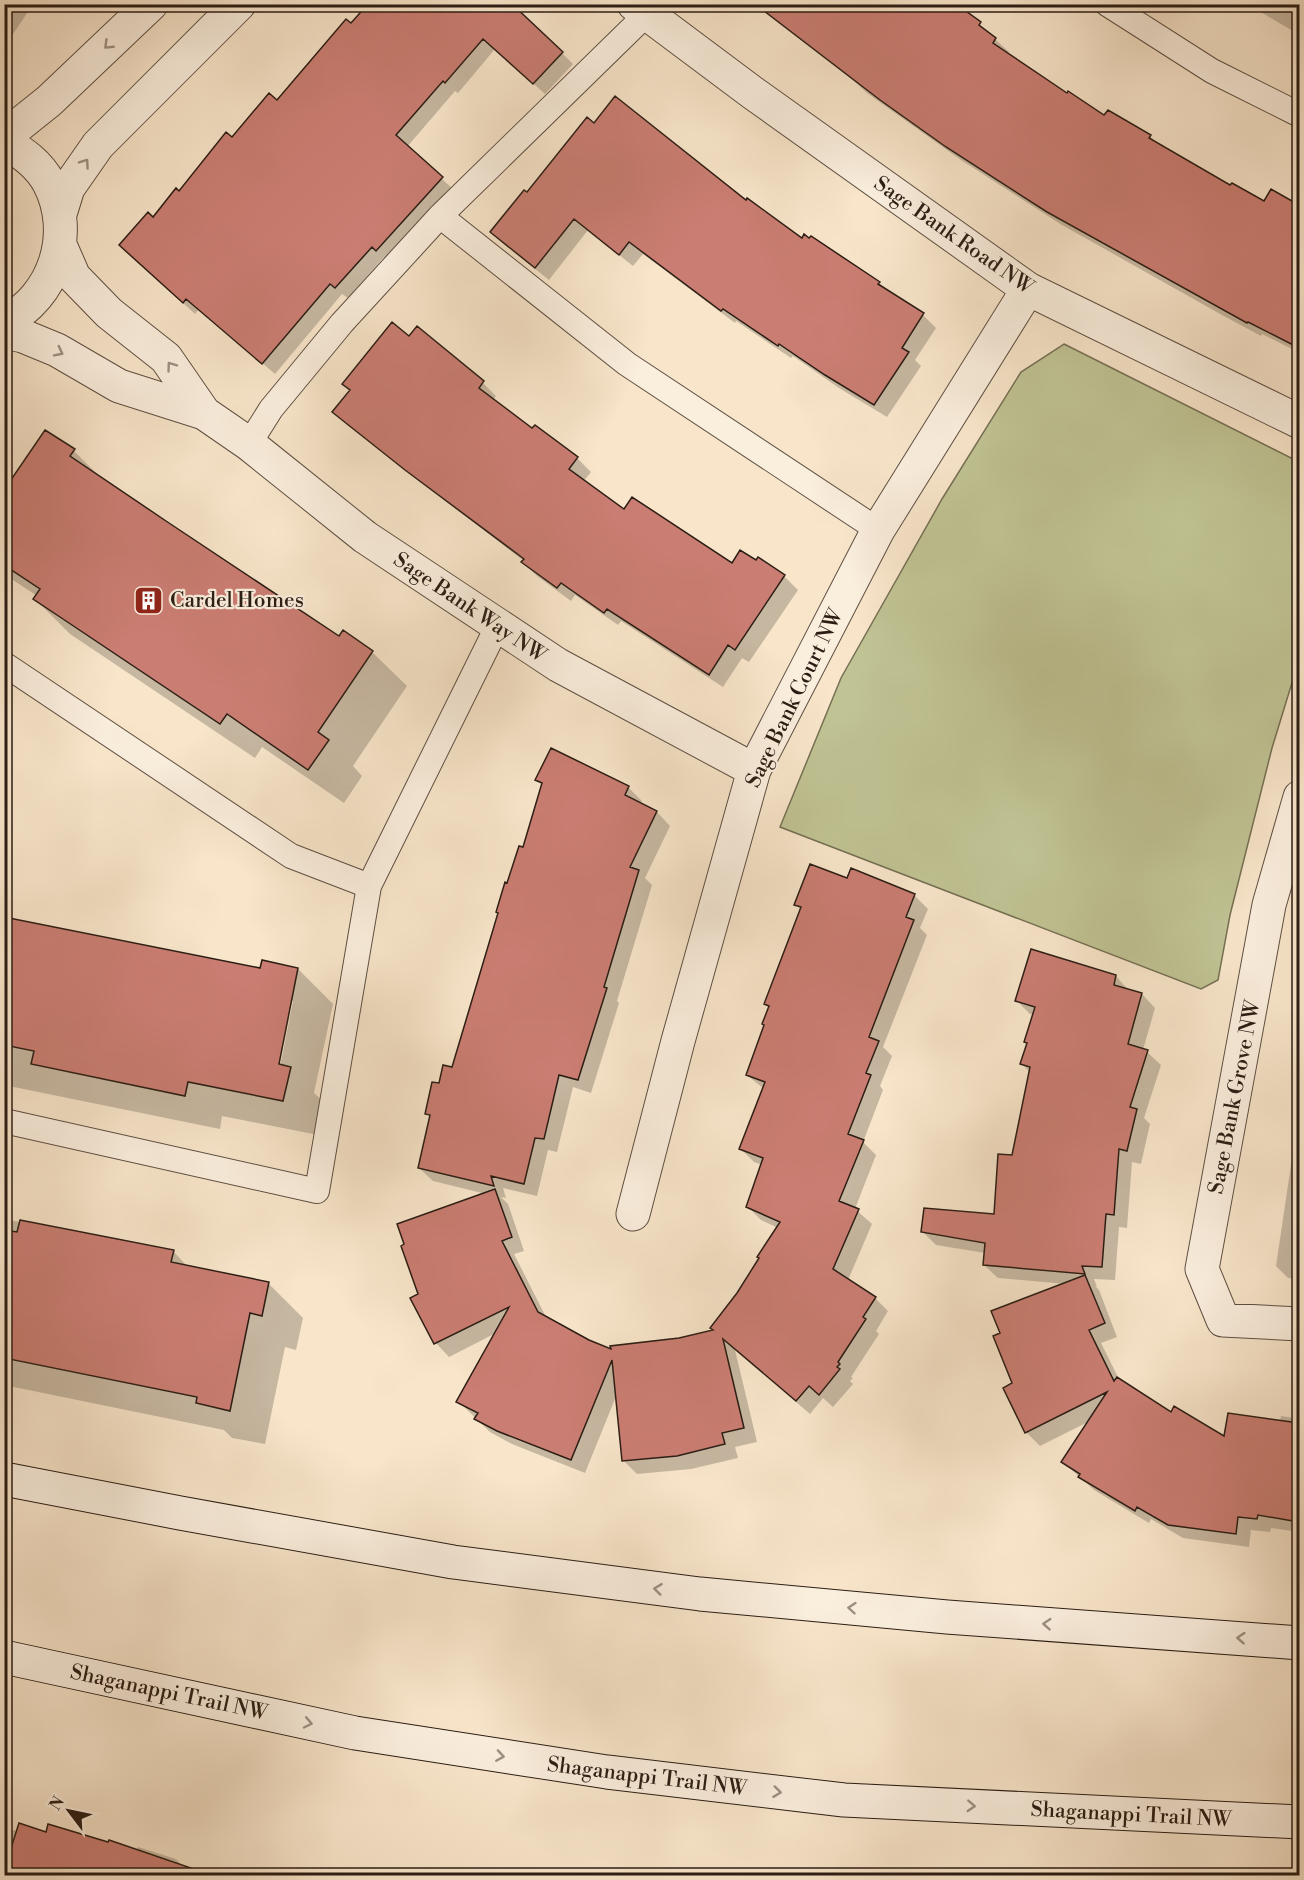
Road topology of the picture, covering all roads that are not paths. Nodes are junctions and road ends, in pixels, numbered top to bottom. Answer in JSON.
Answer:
{"nodes":[{"id":1,"x":151,"y":4,"type":"edge"},
{"id":2,"x":239,"y":4,"type":"edge"},
{"id":3,"x":1107,"y":4,"type":"edge"},
{"id":4,"x":646,"y":8,"type":"edge"},
{"id":5,"x":1299,"y":115,"type":"edge"},
{"id":6,"x":4,"y":133,"type":"edge"},
{"id":7,"x":4,"y":142,"type":"edge"},
{"id":8,"x":440,"y":216,"type":"junction"},
{"id":9,"x":60,"y":230,"type":"junction"},
{"id":10,"x":1028,"y":290,"type":"junction"},
{"id":11,"x":4,"y":322,"type":"edge"},
{"id":12,"x":4,"y":332,"type":"edge"},
{"id":13,"x":204,"y":413,"type":"junction"},
{"id":14,"x":1299,"y":422,"type":"edge"},
{"id":15,"x":249,"y":444,"type":"junction"},
{"id":16,"x":878,"y":530,"type":"junction"},
{"id":17,"x":498,"y":625,"type":"junction"},
{"id":18,"x":4,"y":664,"type":"edge"},
{"id":19,"x":754,"y":770,"type":"junction"},
{"id":20,"x":1299,"y":797,"type":"edge"},
{"id":21,"x":369,"y":886,"type":"junction"},
{"id":22,"x":4,"y":1121,"type":"edge"},
{"id":23,"x":633,"y":1214,"type":"dead end"},
{"id":24,"x":1299,"y":1324,"type":"edge"},
{"id":25,"x":12,"y":1483,"type":"edge"},
{"id":26,"x":1299,"y":1642,"type":"edge"},
{"id":27,"x":4,"y":1657,"type":"edge"},
{"id":28,"x":1299,"y":1822,"type":"edge"}],
"edges":[{"from":1,"to":6,"type":"street","one_way":true},
{"from":9,"to":2,"type":"street","one_way":true},
{"from":3,"to":5,"type":"lane"},
{"from":4,"to":8,"type":"lane"},
{"from":4,"to":10,"type":"street","name":"Sage Bank Road NW"},
{"from":7,"to":9,"type":"street","name":"Sage Bank Way NW"},
{"from":8,"to":15,"type":"lane"},
{"from":8,"to":16,"type":"lane"},
{"from":9,"to":11,"type":"street"},
{"from":13,"to":9,"type":"street","name":"Sage Bank Way NW","one_way":true},
{"from":10,"to":14,"type":"street","name":"Sage Bank Road NW"},
{"from":10,"to":16,"type":"street","name":"Sage Bank Court NW"},
{"from":12,"to":13,"type":"street","name":"Sage Bank Way NW","one_way":true},
{"from":13,"to":15,"type":"street","name":"Sage Bank Way NW"},
{"from":15,"to":17,"type":"street","name":"Sage Bank Way NW"},
{"from":16,"to":19,"type":"street","name":"Sage Bank Court NW"},
{"from":17,"to":19,"type":"street","name":"Sage Bank Way NW"},
{"from":17,"to":21,"type":"lane"},
{"from":18,"to":21,"type":"lane"},
{"from":19,"to":23,"type":"street","name":"Sage Bank Court NW"},
{"from":20,"to":24,"type":"street","name":"Sage Bank Grove NW"},
{"from":21,"to":22,"type":"lane"},
{"from":26,"to":25,"type":"street","one_way":true},
{"from":27,"to":28,"type":"street","name":"Shaganappi Trail NW","one_way":true}]}
